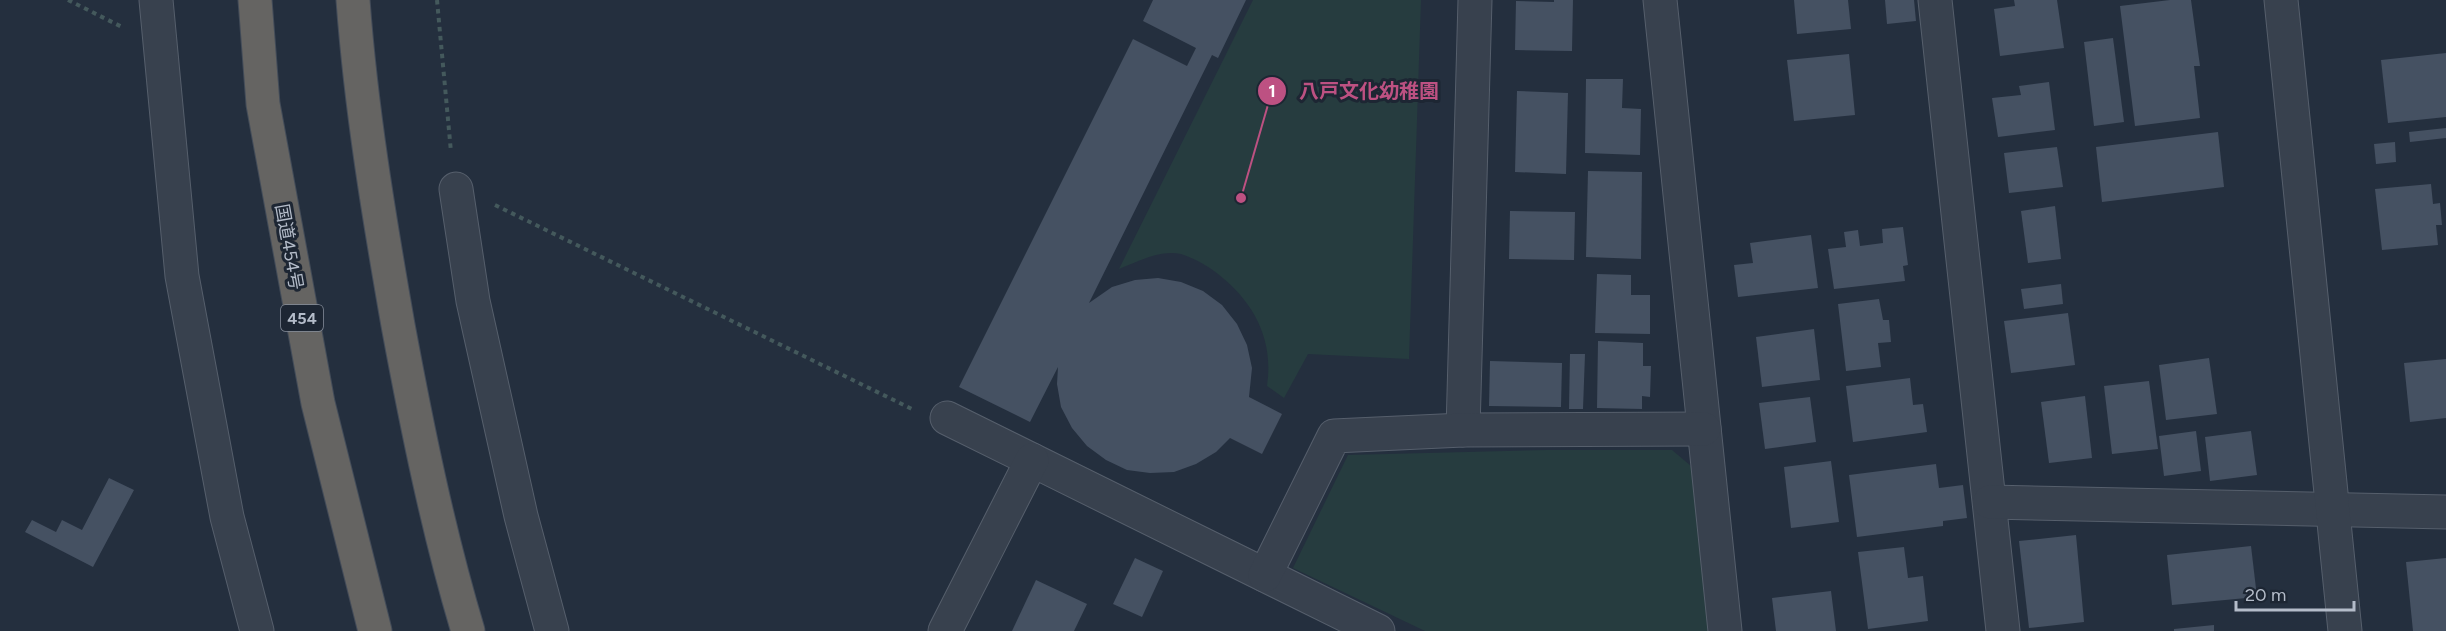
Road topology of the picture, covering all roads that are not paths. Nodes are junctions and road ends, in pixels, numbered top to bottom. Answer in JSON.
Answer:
{"nodes":[{"id":1,"x":156,"y":0,"type":"edge"},
{"id":2,"x":255,"y":0,"type":"edge"},
{"id":3,"x":353,"y":0,"type":"edge"},
{"id":4,"x":1475,"y":0,"type":"edge"},
{"id":5,"x":1660,"y":0,"type":"edge"},
{"id":6,"x":1935,"y":0,"type":"edge"},
{"id":7,"x":2280,"y":0,"type":"edge"},
{"id":8,"x":456,"y":189,"type":"road end"},
{"id":9,"x":947,"y":418,"type":"road end"},
{"id":10,"x":1704,"y":429,"type":"junction"},
{"id":11,"x":1464,"y":430,"type":"junction"},
{"id":12,"x":1032,"y":460,"type":"junction"},
{"id":13,"x":1990,"y":502,"type":"junction"},
{"id":14,"x":2331,"y":509,"type":"junction"},
{"id":15,"x":2446,"y":512,"type":"edge"},
{"id":16,"x":1265,"y":575,"type":"junction"},
{"id":17,"x":257,"y":631,"type":"edge"},
{"id":18,"x":375,"y":631,"type":"edge"},
{"id":19,"x":468,"y":631,"type":"edge"},
{"id":20,"x":552,"y":631,"type":"edge"},
{"id":21,"x":945,"y":631,"type":"edge"},
{"id":22,"x":1378,"y":631,"type":"edge"},
{"id":23,"x":1725,"y":631,"type":"edge"},
{"id":24,"x":2003,"y":631,"type":"edge"},
{"id":25,"x":2345,"y":631,"type":"edge"}],
"edges":[{"from":1,"to":17,"type":"street"},
{"from":2,"to":18,"type":"highway","name":"国道454号","number":"454"},
{"from":3,"to":19,"type":"highway"},
{"from":4,"to":11,"type":"street"},
{"from":5,"to":10,"type":"street"},
{"from":6,"to":13,"type":"street"},
{"from":7,"to":14,"type":"street"},
{"from":8,"to":20,"type":"street"},
{"from":9,"to":12,"type":"street"},
{"from":10,"to":11,"type":"street"},
{"from":10,"to":23,"type":"street"},
{"from":11,"to":16,"type":"street"},
{"from":12,"to":16,"type":"street"},
{"from":12,"to":21,"type":"street"},
{"from":13,"to":14,"type":"street"},
{"from":13,"to":24,"type":"street"},
{"from":14,"to":15,"type":"street"},
{"from":14,"to":25,"type":"street"},
{"from":16,"to":22,"type":"street"}]}
